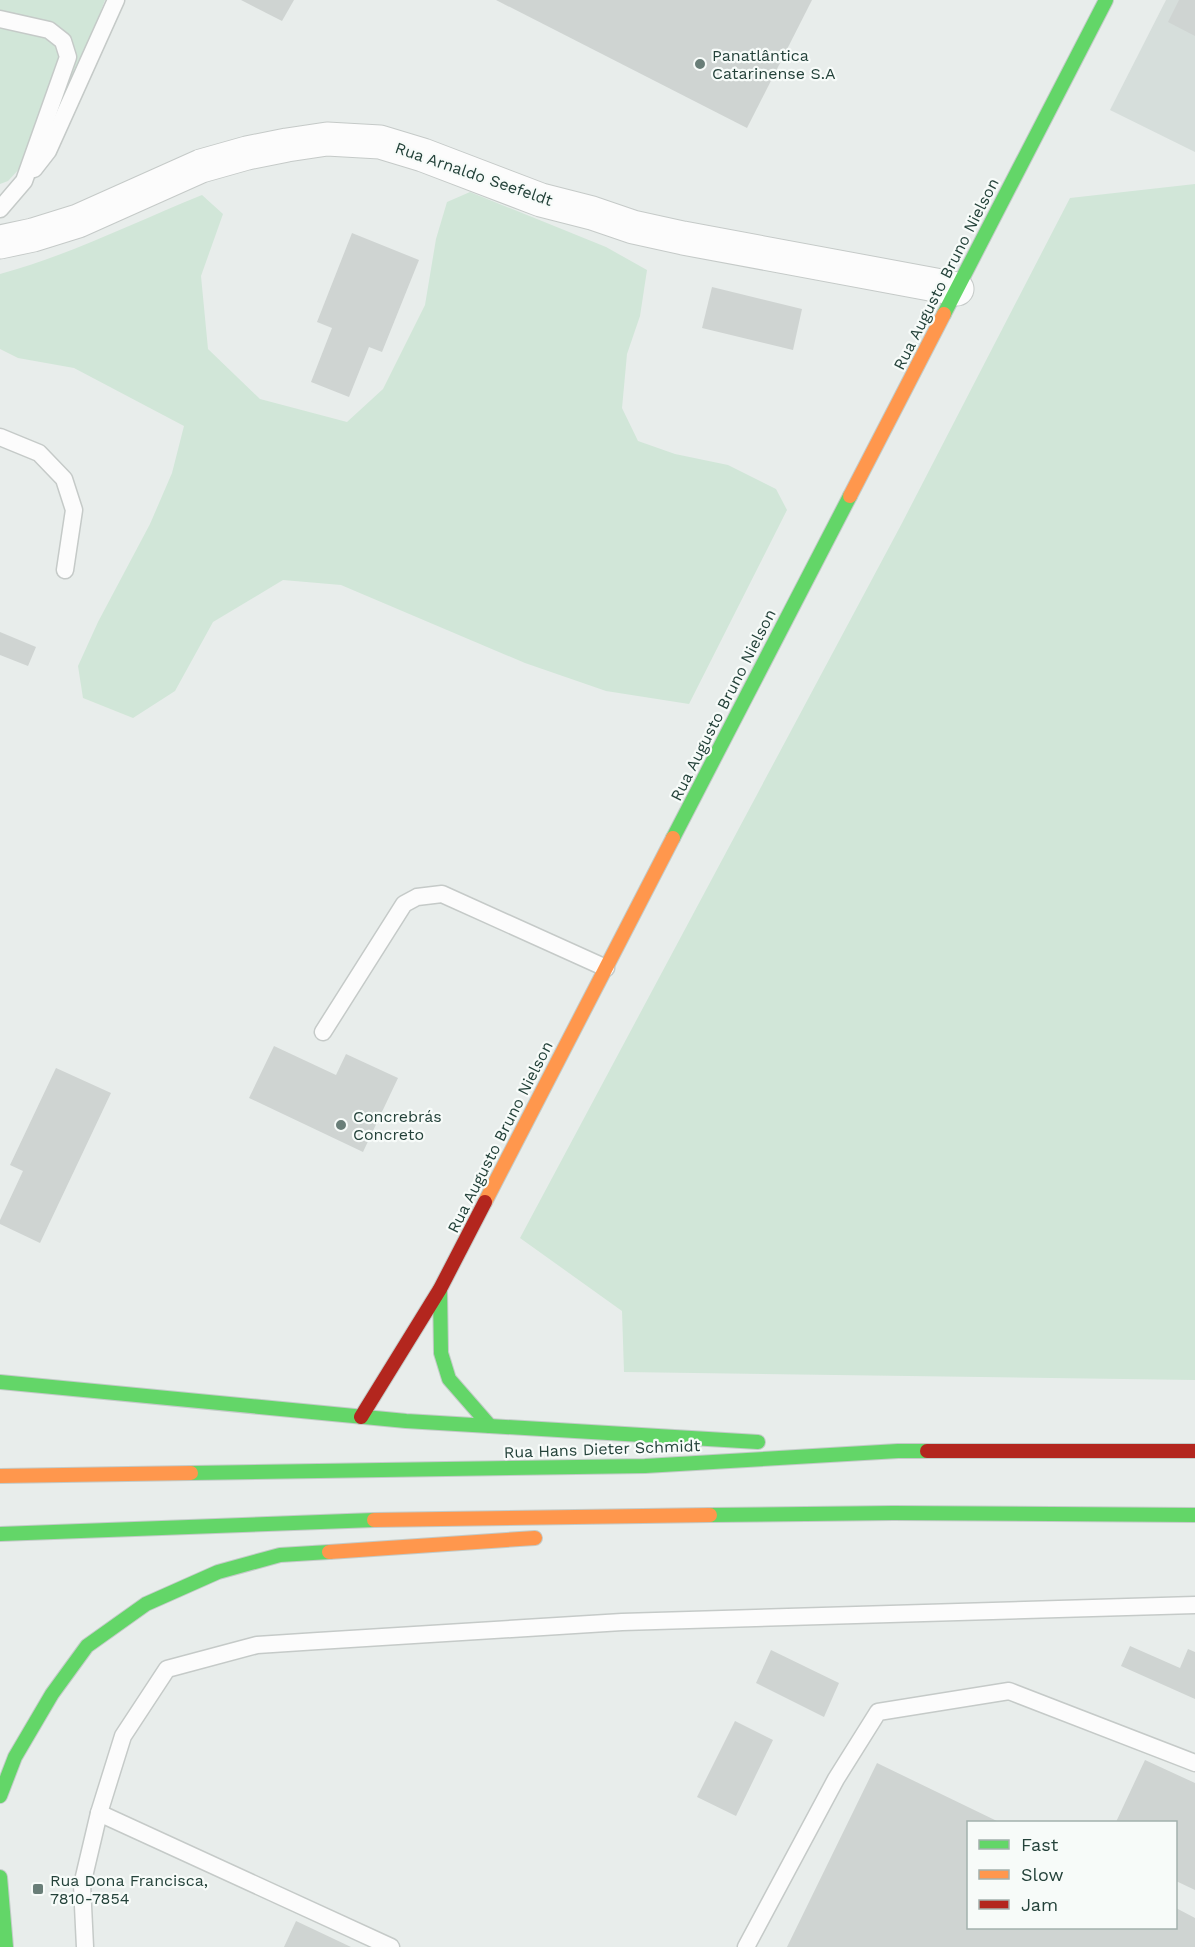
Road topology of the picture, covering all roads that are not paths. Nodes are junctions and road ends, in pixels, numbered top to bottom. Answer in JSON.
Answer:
{"nodes":[{"id":1,"x":116,"y":0,"type":"edge"},
{"id":2,"x":1106,"y":0,"type":"edge"},
{"id":3,"x":0,"y":19,"type":"edge"},
{"id":4,"x":24,"y":182,"type":"junction"},
{"id":5,"x":0,"y":209,"type":"edge"},
{"id":6,"x":0,"y":242,"type":"edge"},
{"id":7,"x":957,"y":289,"type":"junction"},
{"id":8,"x":0,"y":437,"type":"edge"},
{"id":9,"x":65,"y":570,"type":"dead end"},
{"id":10,"x":606,"y":968,"type":"junction"},
{"id":11,"x":322,"y":1032,"type":"dead end"},
{"id":12,"x":440,"y":1289,"type":"junction"},
{"id":13,"x":0,"y":1382,"type":"edge"},
{"id":14,"x":360,"y":1417,"type":"junction"},
{"id":15,"x":490,"y":1426,"type":"junction"},
{"id":16,"x":1195,"y":1450,"type":"edge"},
{"id":17,"x":898,"y":1451,"type":"junction"},
{"id":18,"x":5,"y":1476,"type":"edge"},
{"id":19,"x":893,"y":1513,"type":"junction"},
{"id":20,"x":1195,"y":1515,"type":"edge"},
{"id":21,"x":657,"y":1530,"type":"dead end"},
{"id":22,"x":5,"y":1534,"type":"edge"},
{"id":23,"x":551,"y":1537,"type":"dead end"},
{"id":24,"x":1195,"y":1605,"type":"edge"},
{"id":25,"x":1195,"y":1763,"type":"edge"},
{"id":26,"x":0,"y":1796,"type":"edge"},
{"id":27,"x":99,"y":1813,"type":"junction"},
{"id":28,"x":0,"y":1877,"type":"edge"},
{"id":29,"x":6,"y":1947,"type":"edge"},
{"id":30,"x":85,"y":1947,"type":"edge"},
{"id":31,"x":391,"y":1947,"type":"edge"},
{"id":32,"x":746,"y":1947,"type":"edge"}],
"edges":[{"from":1,"to":4,"type":"lane"},
{"from":2,"to":7,"type":"main road","name":"Rua Augusto Bruno Nielson"},
{"from":3,"to":4,"type":"lane"},
{"from":4,"to":5,"type":"lane"},
{"from":6,"to":7,"type":"street","name":"Rua Arnaldo Seefeldt"},
{"from":7,"to":10,"type":"main road","name":"Rua Augusto Bruno Nielson"},
{"from":8,"to":9,"type":"lane"},
{"from":10,"to":11,"type":"lane"},
{"from":10,"to":12,"type":"main road","name":"Rua Augusto Bruno Nielson"},
{"from":12,"to":14,"type":"main road"},
{"from":12,"to":15,"type":"main road","name":"Rua Augusto Bruno Nielson"},
{"from":13,"to":14,"type":"main road"},
{"from":14,"to":15,"type":"main road"},
{"from":15,"to":17,"type":"main road"},
{"from":16,"to":17,"type":"main road","name":"Rua Hans Dieter Schmidt"},
{"from":17,"to":18,"type":"main road","name":"Rua Hans Dieter Schmidt"},
{"from":19,"to":20,"type":"main road"},
{"from":19,"to":21,"type":"main road"},
{"from":19,"to":22,"type":"main road"},
{"from":23,"to":26,"type":"main road"},
{"from":24,"to":27,"type":"lane"},
{"from":25,"to":32,"type":"lane"},
{"from":27,"to":30,"type":"lane"},
{"from":27,"to":31,"type":"lane"},
{"from":28,"to":29,"type":"main road"}]}
